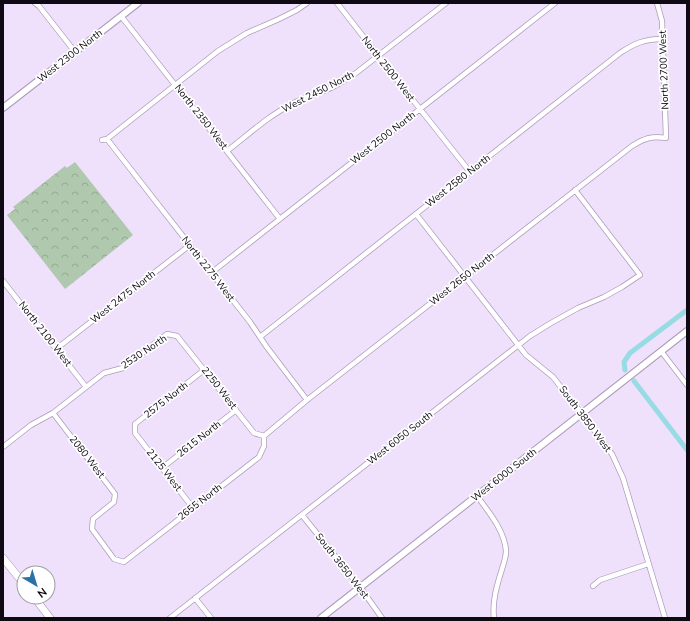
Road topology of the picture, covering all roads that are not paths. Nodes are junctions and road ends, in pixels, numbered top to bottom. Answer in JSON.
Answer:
{"nodes":[{"id":1,"x":35,"y":3,"type":"edge"},
{"id":2,"x":138,"y":3,"type":"edge"},
{"id":3,"x":307,"y":3,"type":"edge"},
{"id":4,"x":337,"y":3,"type":"edge"},
{"id":5,"x":446,"y":3,"type":"edge"},
{"id":6,"x":555,"y":3,"type":"edge"},
{"id":7,"x":657,"y":3,"type":"edge"},
{"id":8,"x":121,"y":16,"type":"junction"},
{"id":9,"x":663,"y":39,"type":"junction"},
{"id":10,"x":75,"y":52,"type":"junction"},
{"id":11,"x":378,"y":56,"type":"junction"},
{"id":12,"x":175,"y":85,"type":"junction"},
{"id":13,"x":3,"y":108,"type":"edge"},
{"id":14,"x":420,"y":109,"type":"junction"},
{"id":15,"x":666,"y":138,"type":"joint"},
{"id":16,"x":227,"y":151,"type":"junction"},
{"id":17,"x":470,"y":172,"type":"junction"},
{"id":18,"x":575,"y":190,"type":"junction"},
{"id":19,"x":416,"y":214,"type":"junction"},
{"id":20,"x":280,"y":219,"type":"junction"},
{"id":21,"x":190,"y":245,"type":"junction"},
{"id":22,"x":212,"y":273,"type":"junction"},
{"id":23,"x":465,"y":276,"type":"junction"},
{"id":24,"x":3,"y":281,"type":"edge"},
{"id":25,"x":687,"y":331,"type":"edge"},
{"id":26,"x":177,"y":336,"type":"joint"},
{"id":27,"x":260,"y":337,"type":"junction"},
{"id":28,"x":519,"y":345,"type":"junction"},
{"id":29,"x":56,"y":349,"type":"junction"},
{"id":30,"x":661,"y":351,"type":"junction"},
{"id":31,"x":204,"y":370,"type":"junction"},
{"id":32,"x":687,"y":385,"type":"edge"},
{"id":33,"x":86,"y":387,"type":"junction"},
{"id":34,"x":307,"y":400,"type":"junction"},
{"id":35,"x":236,"y":410,"type":"junction"},
{"id":36,"x":53,"y":413,"type":"junction"},
{"id":37,"x":582,"y":414,"type":"junction"},
{"id":38,"x":135,"y":433,"type":"joint"},
{"id":39,"x":264,"y":436,"type":"junction"},
{"id":40,"x":3,"y":447,"type":"edge"},
{"id":41,"x":162,"y":468,"type":"junction"},
{"id":42,"x":477,"y":496,"type":"junction"},
{"id":43,"x":193,"y":508,"type":"junction"},
{"id":44,"x":302,"y":515,"type":"junction"},
{"id":45,"x":3,"y":558,"type":"edge"},
{"id":46,"x":124,"y":562,"type":"joint"},
{"id":47,"x":648,"y":564,"type":"junction"},
{"id":48,"x":16,"y":574,"type":"edge"},
{"id":49,"x":593,"y":586,"type":"dead end"},
{"id":50,"x":360,"y":588,"type":"junction"},
{"id":51,"x":195,"y":598,"type":"junction"},
{"id":52,"x":40,"y":605,"type":"edge"},
{"id":53,"x":50,"y":618,"type":"edge"},
{"id":54,"x":170,"y":618,"type":"edge"},
{"id":55,"x":211,"y":618,"type":"edge"},
{"id":56,"x":321,"y":618,"type":"edge"},
{"id":57,"x":382,"y":618,"type":"edge"},
{"id":58,"x":494,"y":618,"type":"edge"},
{"id":59,"x":664,"y":618,"type":"edge"}],
"edges":[{"from":1,"to":10,"type":"street"},
{"from":2,"to":8,"type":"street","name":"West 2300 North"},
{"from":3,"to":12,"type":"street"},
{"from":4,"to":11,"type":"street","name":"North 2500 West"},
{"from":5,"to":11,"type":"street","name":"West 2450 North"},
{"from":6,"to":14,"type":"street","name":"West 2500 North"},
{"from":7,"to":9,"type":"street","name":"North 2700 West"},
{"from":8,"to":10,"type":"street","name":"West 2300 North"},
{"from":8,"to":12,"type":"street","name":"North 2350 West"},
{"from":9,"to":15,"type":"street","name":"North 2700 West"},
{"from":9,"to":17,"type":"street","name":"West 2580 North"},
{"from":10,"to":13,"type":"street","name":"West 2300 North"},
{"from":11,"to":14,"type":"street","name":"North 2500 West"},
{"from":11,"to":16,"type":"street","name":"West 2450 North"},
{"from":12,"to":16,"type":"street","name":"North 2350 West"},
{"from":12,"to":21,"type":"street","name":"North 2275 West"},
{"from":14,"to":17,"type":"street","name":"North 2500 West"},
{"from":14,"to":20,"type":"street","name":"West 2500 North"},
{"from":15,"to":18,"type":"street","name":"West 2650 North"},
{"from":16,"to":20,"type":"street","name":"North 2350 West"},
{"from":17,"to":19,"type":"street","name":"West 2580 North"},
{"from":18,"to":23,"type":"street","name":"West 2650 North"},
{"from":18,"to":28,"type":"street","name":"West 6050 South"},
{"from":19,"to":23,"type":"street","name":"South 3850 West"},
{"from":19,"to":27,"type":"street","name":"West 2580 North"},
{"from":20,"to":22,"type":"street","name":"West 2500 North"},
{"from":21,"to":22,"type":"street","name":"North 2275 West"},
{"from":21,"to":29,"type":"street","name":"West 2475 North"},
{"from":22,"to":27,"type":"street","name":"North 2275 West"},
{"from":23,"to":28,"type":"street","name":"South 3850 West"},
{"from":23,"to":34,"type":"street","name":"West 2650 North"},
{"from":24,"to":29,"type":"street","name":"North 2100 West"},
{"from":25,"to":30,"type":"street","name":"West 6000 South"},
{"from":26,"to":31,"type":"street","name":"2250 West"},
{"from":26,"to":33,"type":"street","name":"2530 North"},
{"from":27,"to":34,"type":"street","name":"North 2275 West"},
{"from":28,"to":37,"type":"street","name":"South 3850 West"},
{"from":28,"to":44,"type":"street","name":"West 6050 South"},
{"from":29,"to":33,"type":"street","name":"North 2100 West"},
{"from":30,"to":32,"type":"street"},
{"from":30,"to":37,"type":"street","name":"West 6000 South"},
{"from":31,"to":35,"type":"street","name":"2250 West"},
{"from":31,"to":38,"type":"street","name":"2575 North"},
{"from":33,"to":36,"type":"street","name":"2530 North"},
{"from":34,"to":39,"type":"street","name":"West 2650 North"},
{"from":35,"to":39,"type":"street","name":"2250 West"},
{"from":35,"to":41,"type":"street","name":"2615 North"},
{"from":36,"to":40,"type":"street","name":"2530 North"},
{"from":36,"to":46,"type":"street","name":"2080 West"},
{"from":37,"to":42,"type":"street","name":"West 6000 South"},
{"from":37,"to":47,"type":"street","name":"South 3850 West"},
{"from":38,"to":41,"type":"street","name":"2125 West"},
{"from":39,"to":43,"type":"street","name":"2655 North"},
{"from":41,"to":43,"type":"street","name":"2125 West"},
{"from":42,"to":50,"type":"street","name":"West 6000 South"},
{"from":42,"to":58,"type":"street"},
{"from":43,"to":46,"type":"street","name":"2655 North"},
{"from":44,"to":50,"type":"street","name":"South 3650 West"},
{"from":44,"to":51,"type":"street","name":"West 6050 South"},
{"from":45,"to":48,"type":"main road"},
{"from":47,"to":49,"type":"street"},
{"from":47,"to":59,"type":"street","name":"South 3850 West"},
{"from":50,"to":56,"type":"street","name":"West 6000 South"},
{"from":50,"to":57,"type":"street","name":"South 3650 West"},
{"from":51,"to":54,"type":"street","name":"West 6050 South"},
{"from":51,"to":55,"type":"street"},
{"from":52,"to":53,"type":"main road"}]}
